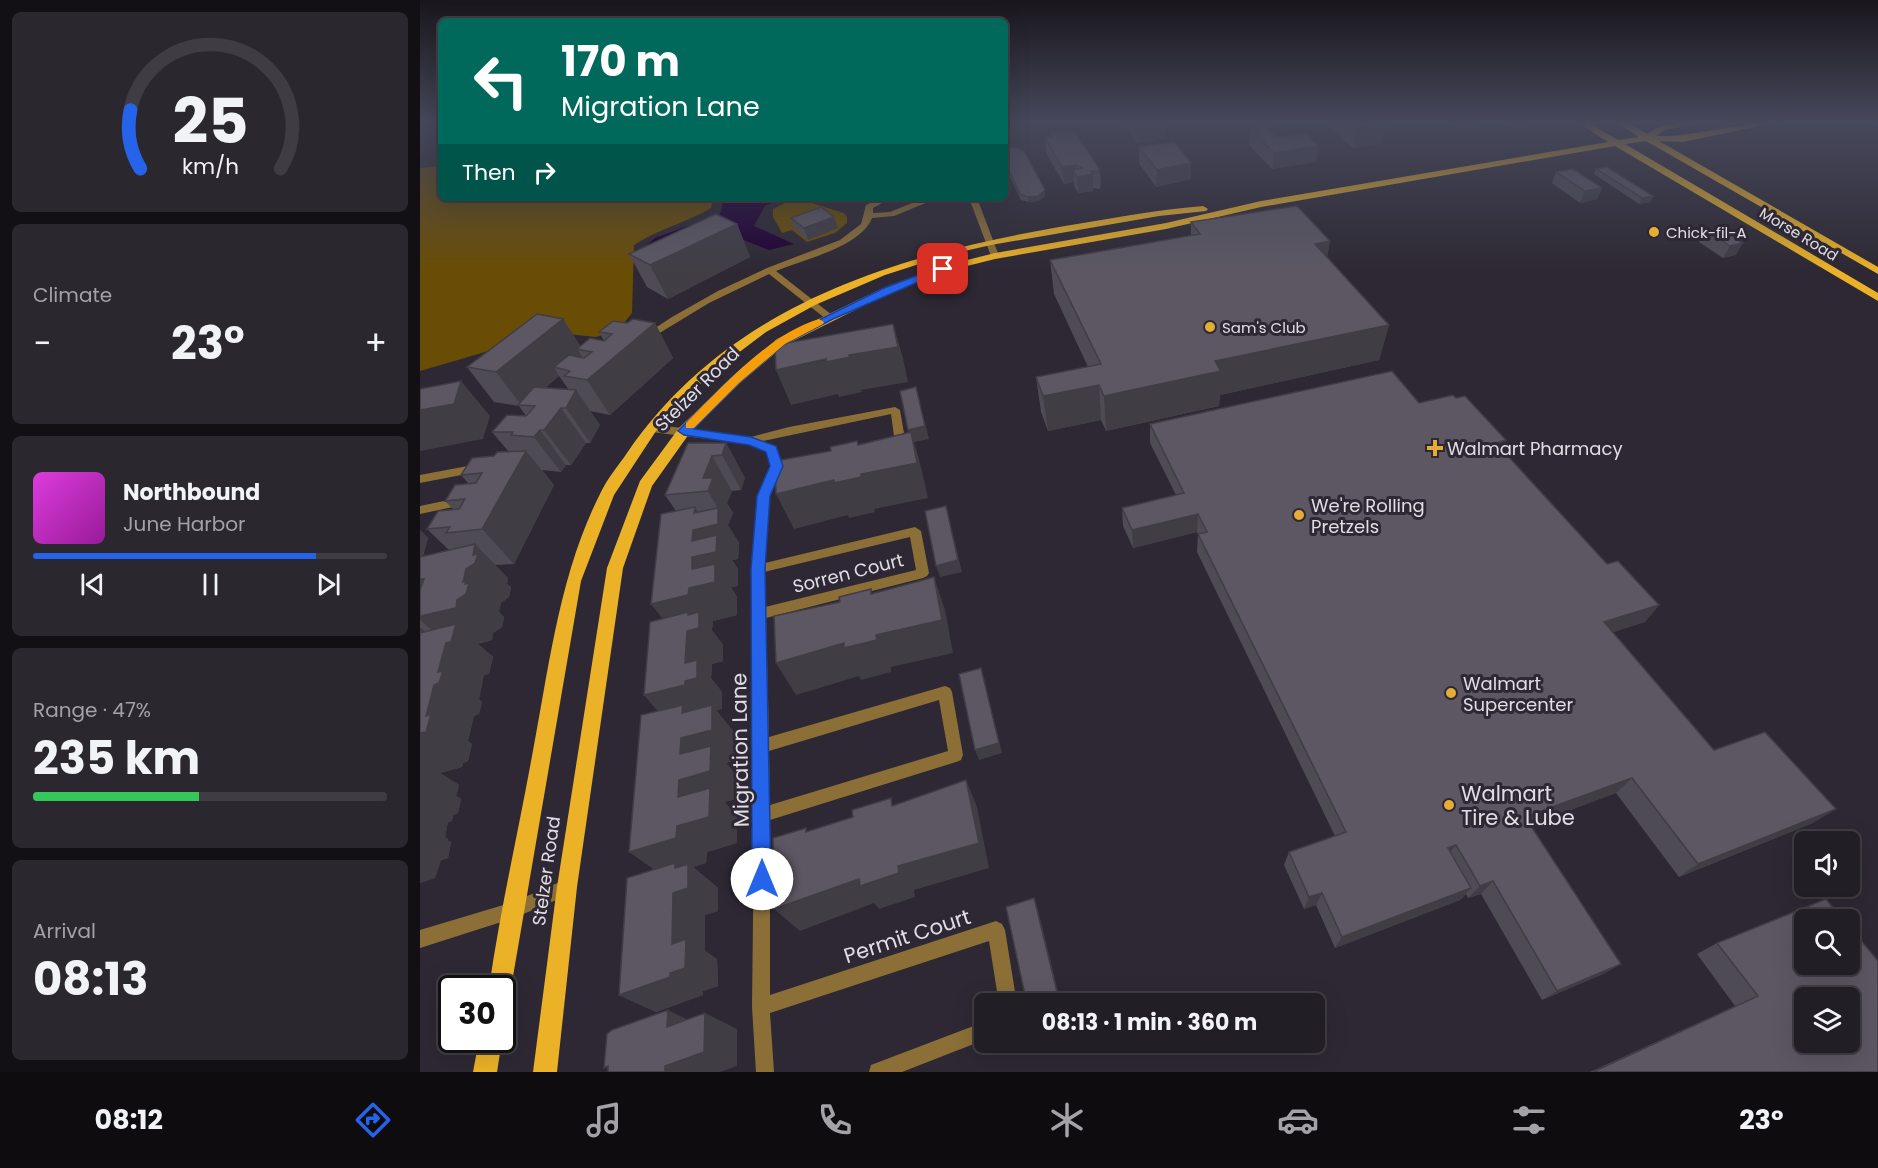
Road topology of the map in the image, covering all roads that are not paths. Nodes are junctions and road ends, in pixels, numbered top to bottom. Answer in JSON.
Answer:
{"nodes":[{"id":1,"x":1447,"y":172,"type":"edge"},
{"id":2,"x":1664,"y":172,"type":"edge"},
{"id":3,"x":1706,"y":172,"type":"edge"},
{"id":4,"x":878,"y":201,"type":"edge"},
{"id":5,"x":929,"y":201,"type":"edge"},
{"id":6,"x":974,"y":201,"type":"edge"},
{"id":7,"x":869,"y":216,"type":"junction"},
{"id":8,"x":993,"y":249,"type":"junction"},
{"id":9,"x":770,"y":270,"type":"junction"},
{"id":10,"x":1878,"y":271,"type":"edge"},
{"id":11,"x":1878,"y":298,"type":"edge"},
{"id":12,"x":811,"y":303,"type":"junction"},
{"id":13,"x":829,"y":317,"type":"junction"},
{"id":14,"x":637,"y":343,"type":"edge"},
{"id":15,"x":651,"y":428,"type":"junction"},
{"id":16,"x":684,"y":431,"type":"junction"},
{"id":17,"x":751,"y":441,"type":"junction"},
{"id":18,"x":878,"y":444,"type":"edge"},
{"id":19,"x":488,"y":466,"type":"edge"},
{"id":20,"x":420,"y":479,"type":"edge"},
{"id":21,"x":474,"y":499,"type":"edge"},
{"id":22,"x":420,"y":510,"type":"edge"},
{"id":23,"x":758,"y":569,"type":"junction"},
{"id":24,"x":759,"y":614,"type":"junction"},
{"id":25,"x":762,"y":746,"type":"junction"},
{"id":26,"x":762,"y":815,"type":"junction"},
{"id":27,"x":567,"y":887,"type":"junction"},
{"id":28,"x":514,"y":910,"type":"junction"},
{"id":29,"x":420,"y":939,"type":"edge"},
{"id":30,"x":502,"y":975,"type":"edge"},
{"id":31,"x":1006,"y":993,"type":"edge"},
{"id":32,"x":761,"y":1007,"type":"junction"},
{"id":33,"x":974,"y":1035,"type":"edge"},
{"id":34,"x":489,"y":1053,"type":"edge"},
{"id":35,"x":485,"y":1072,"type":"edge"},
{"id":36,"x":545,"y":1072,"type":"edge"},
{"id":37,"x":765,"y":1072,"type":"edge"},
{"id":38,"x":878,"y":1072,"type":"edge"}],
"edges":[{"from":1,"to":8,"type":"main road","name":"Stelzer Road"},
{"from":2,"to":11,"type":"main road","name":"Morse Road"},
{"from":3,"to":10,"type":"main road","name":"Morse Road"},
{"from":4,"to":7,"type":"street"},
{"from":5,"to":7,"type":"street"},
{"from":6,"to":8,"type":"street"},
{"from":7,"to":9,"type":"street"},
{"from":8,"to":12,"type":"main road","name":"Stelzer Road"},
{"from":8,"to":13,"type":"main road","name":"Stelzer Road"},
{"from":9,"to":12,"type":"street"},
{"from":9,"to":14,"type":"street"},
{"from":12,"to":13,"type":"street"},
{"from":12,"to":15,"type":"main road","name":"Stelzer Road"},
{"from":13,"to":16,"type":"main road","name":"Stelzer Road"},
{"from":15,"to":16,"type":"street","name":"Migration Lane"},
{"from":15,"to":28,"type":"main road","name":"Stelzer Road"},
{"from":16,"to":17,"type":"street","name":"Migration Lane"},
{"from":16,"to":27,"type":"main road","name":"Stelzer Road"},
{"from":17,"to":18,"type":"street","name":"Migration Lane"},
{"from":17,"to":23,"type":"street","name":"Migration Lane"},
{"from":19,"to":20,"type":"street"},
{"from":21,"to":22,"type":"street"},
{"from":23,"to":24,"type":"street","name":"Migration Lane"},
{"from":23,"to":24,"type":"street","name":"Sorren Court"},
{"from":24,"to":25,"type":"street","name":"Migration Lane"},
{"from":25,"to":26,"type":"street","name":"Migration Lane"},
{"from":25,"to":26,"type":"street"},
{"from":26,"to":32,"type":"street","name":"Migration Lane"},
{"from":27,"to":28,"type":"street"},
{"from":27,"to":36,"type":"main road","name":"Stelzer Road"},
{"from":28,"to":29,"type":"street"},
{"from":28,"to":30,"type":"main road","name":"Stelzer Road"},
{"from":31,"to":32,"type":"street","name":"Permit Court"},
{"from":32,"to":37,"type":"street","name":"Migration Lane"},
{"from":33,"to":38,"type":"street"},
{"from":34,"to":35,"type":"main road"}]}
